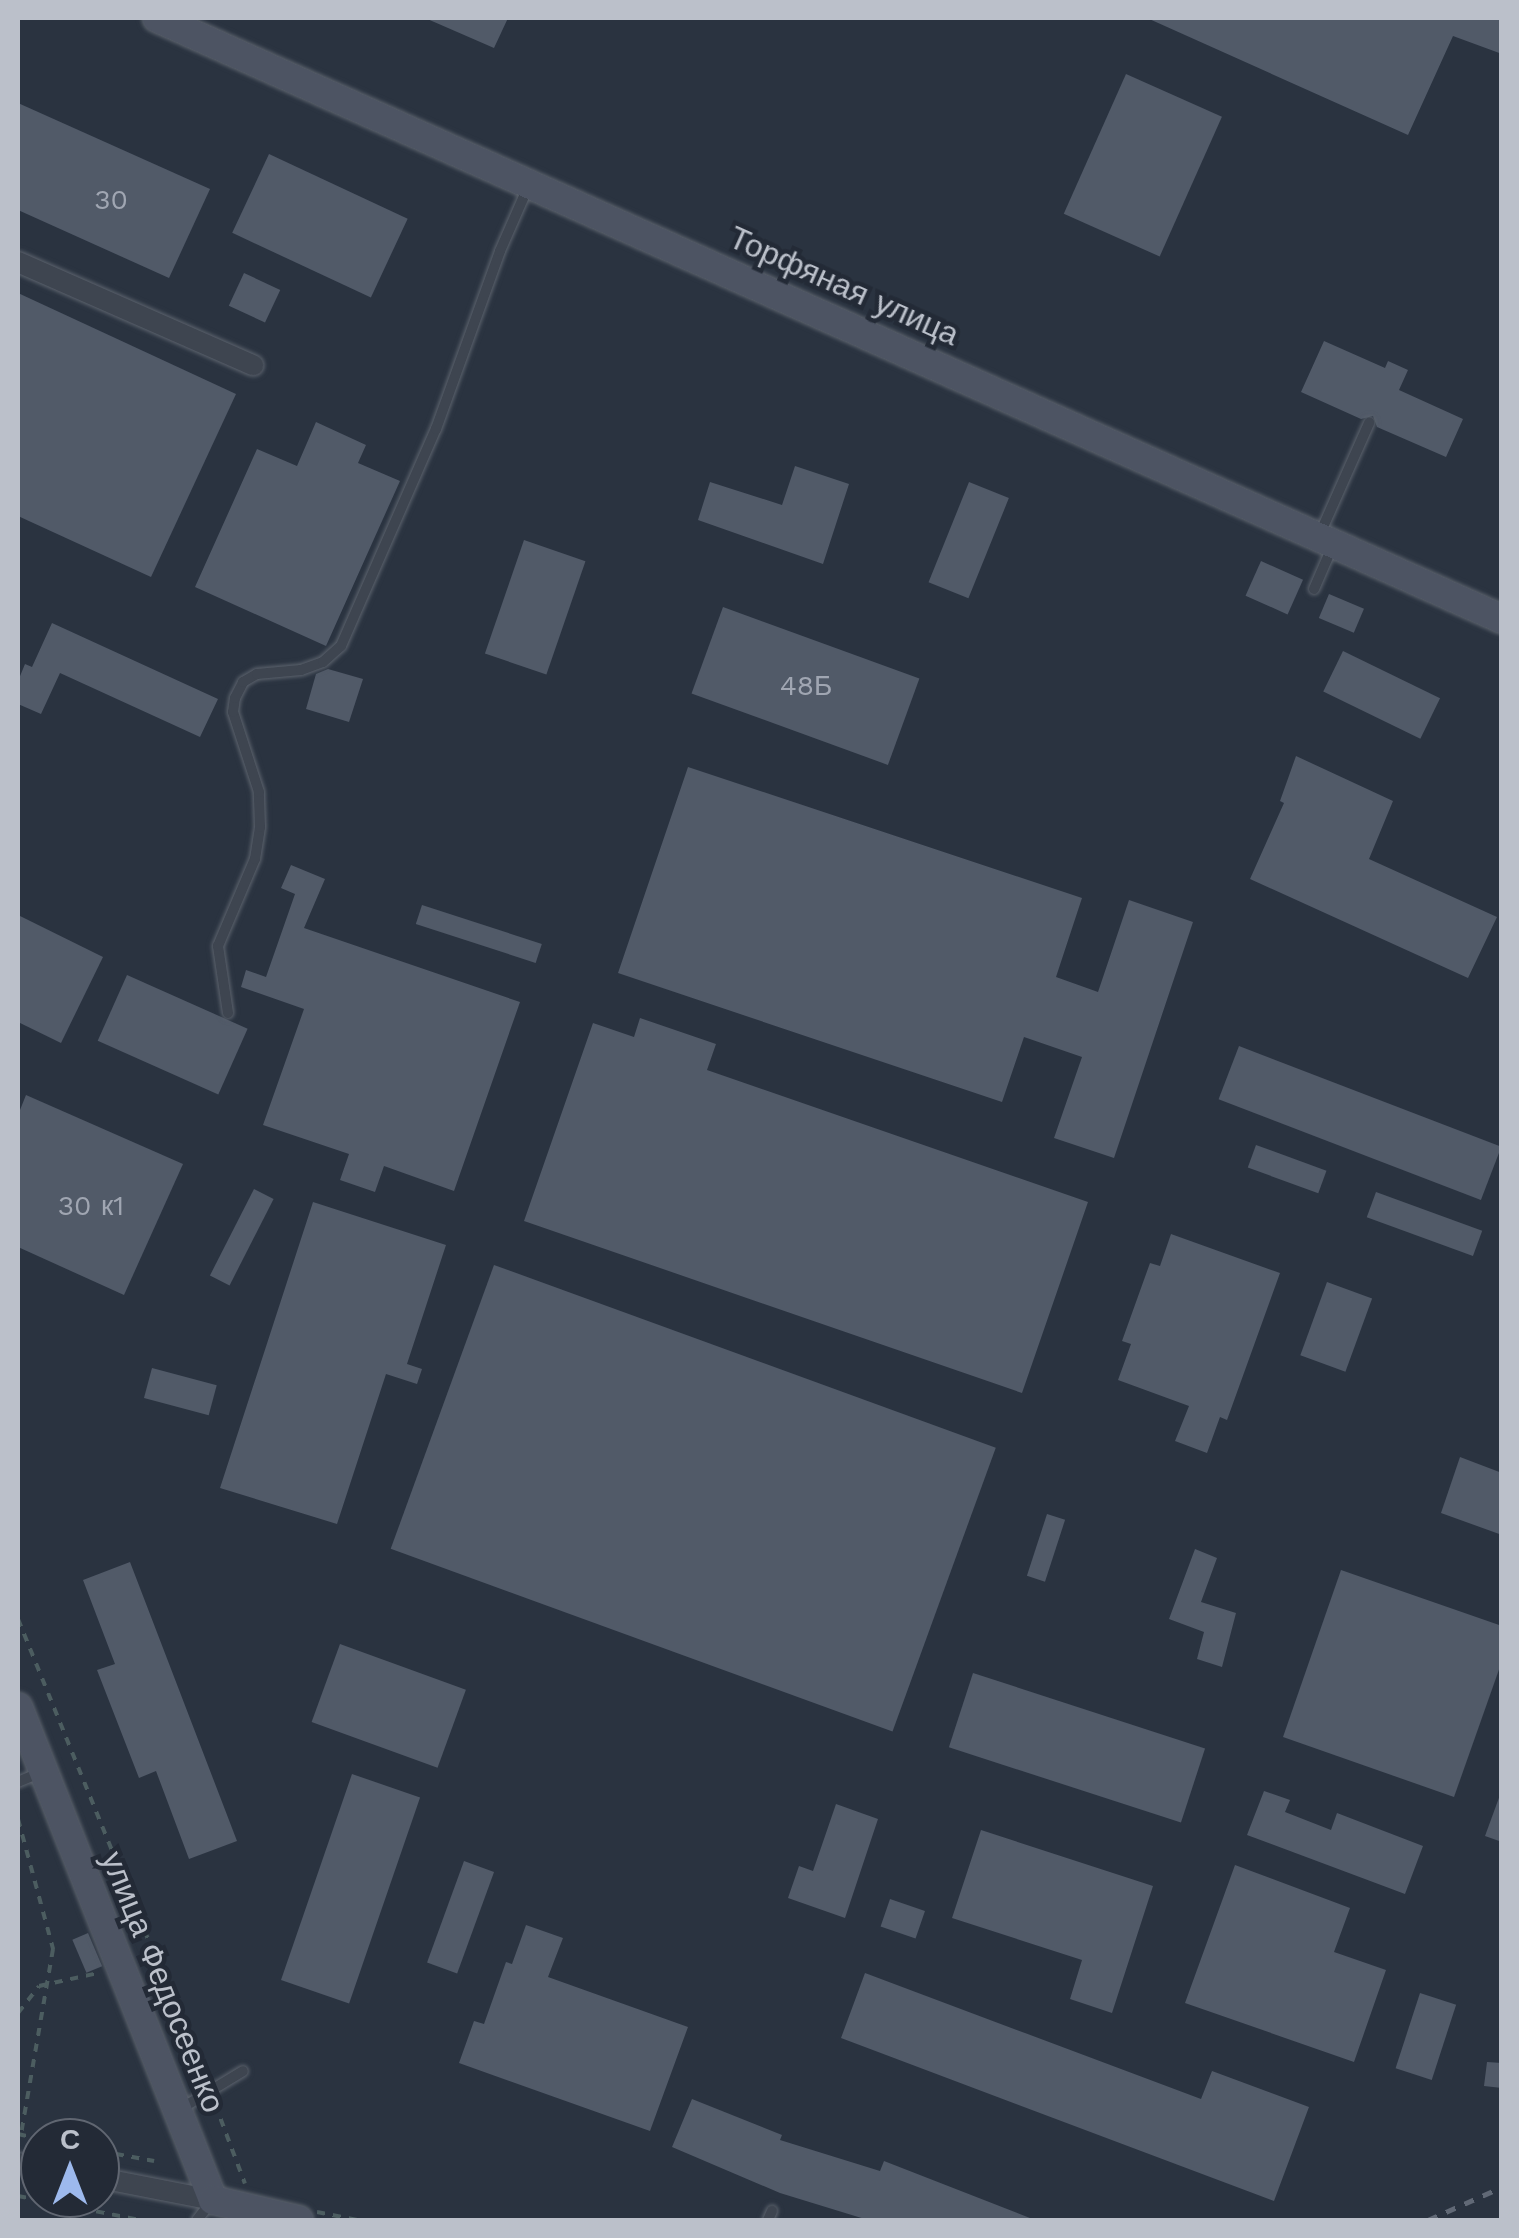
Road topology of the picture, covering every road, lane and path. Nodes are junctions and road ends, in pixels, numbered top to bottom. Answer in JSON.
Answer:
{"nodes":[{"id":1,"x":157,"y":18,"type":"edge"},
{"id":2,"x":529,"y":184,"type":"junction"},
{"id":3,"x":18,"y":262,"type":"edge"},
{"id":4,"x":254,"y":365,"type":"dead end"},
{"id":5,"x":1369,"y":423,"type":"dead end"},
{"id":6,"x":1326,"y":540,"type":"junction"},
{"id":7,"x":1314,"y":589,"type":"dead end"},
{"id":8,"x":1502,"y":619,"type":"edge"},
{"id":9,"x":228,"y":1014,"type":"dead end"},
{"id":10,"x":18,"y":1619,"type":"edge"},
{"id":11,"x":18,"y":1706,"type":"edge"},
{"id":12,"x":30,"y":1777,"type":"edge"},
{"id":13,"x":18,"y":1818,"type":"edge"},
{"id":14,"x":118,"y":1968,"type":"junction"},
{"id":15,"x":46,"y":1986,"type":"junction"},
{"id":16,"x":18,"y":2013,"type":"edge"},
{"id":17,"x":243,"y":2071,"type":"dead end"},
{"id":18,"x":211,"y":2090,"type":"junction"},
{"id":19,"x":176,"y":2111,"type":"junction"},
{"id":20,"x":19,"y":2135,"type":"edge"},
{"id":21,"x":120,"y":2155,"type":"edge"},
{"id":22,"x":154,"y":2161,"type":"dead end"},
{"id":23,"x":120,"y":2185,"type":"edge"},
{"id":24,"x":253,"y":2193,"type":"dead end"},
{"id":25,"x":18,"y":2196,"type":"edge"},
{"id":26,"x":209,"y":2214,"type":"edge"},
{"id":27,"x":303,"y":2215,"type":"edge"},
{"id":28,"x":140,"y":2220,"type":"edge"},
{"id":29,"x":357,"y":2220,"type":"edge"}],
"edges":[{"from":1,"to":2,"type":"street","name":"Торфяная улица"},
{"from":2,"to":6,"type":"street","name":"Торфяная улица"},
{"from":2,"to":9,"type":"lane"},
{"from":3,"to":4,"type":"street"},
{"from":5,"to":6,"type":"lane"},
{"from":6,"to":7,"type":"lane"},
{"from":6,"to":8,"type":"street","name":"Торфяная улица"},
{"from":10,"to":18,"type":"path"},
{"from":11,"to":12,"type":"street","name":"улица Федосеенко"},
{"from":12,"to":14,"type":"street","name":"улица Федосеенко"},
{"from":13,"to":15,"type":"path"},
{"from":14,"to":15,"type":"path"},
{"from":14,"to":19,"type":"street","name":"улица Федосеенко"},
{"from":15,"to":16,"type":"path"},
{"from":15,"to":20,"type":"path"},
{"from":17,"to":18,"type":"lane"},
{"from":18,"to":19,"type":"lane"},
{"from":18,"to":24,"type":"path"},
{"from":19,"to":26,"type":"street","name":"улица Федосеенко"},
{"from":21,"to":22,"type":"path"},
{"from":23,"to":26,"type":"street"},
{"from":25,"to":28,"type":"path"},
{"from":26,"to":27,"type":"street"},
{"from":27,"to":29,"type":"path"}]}
